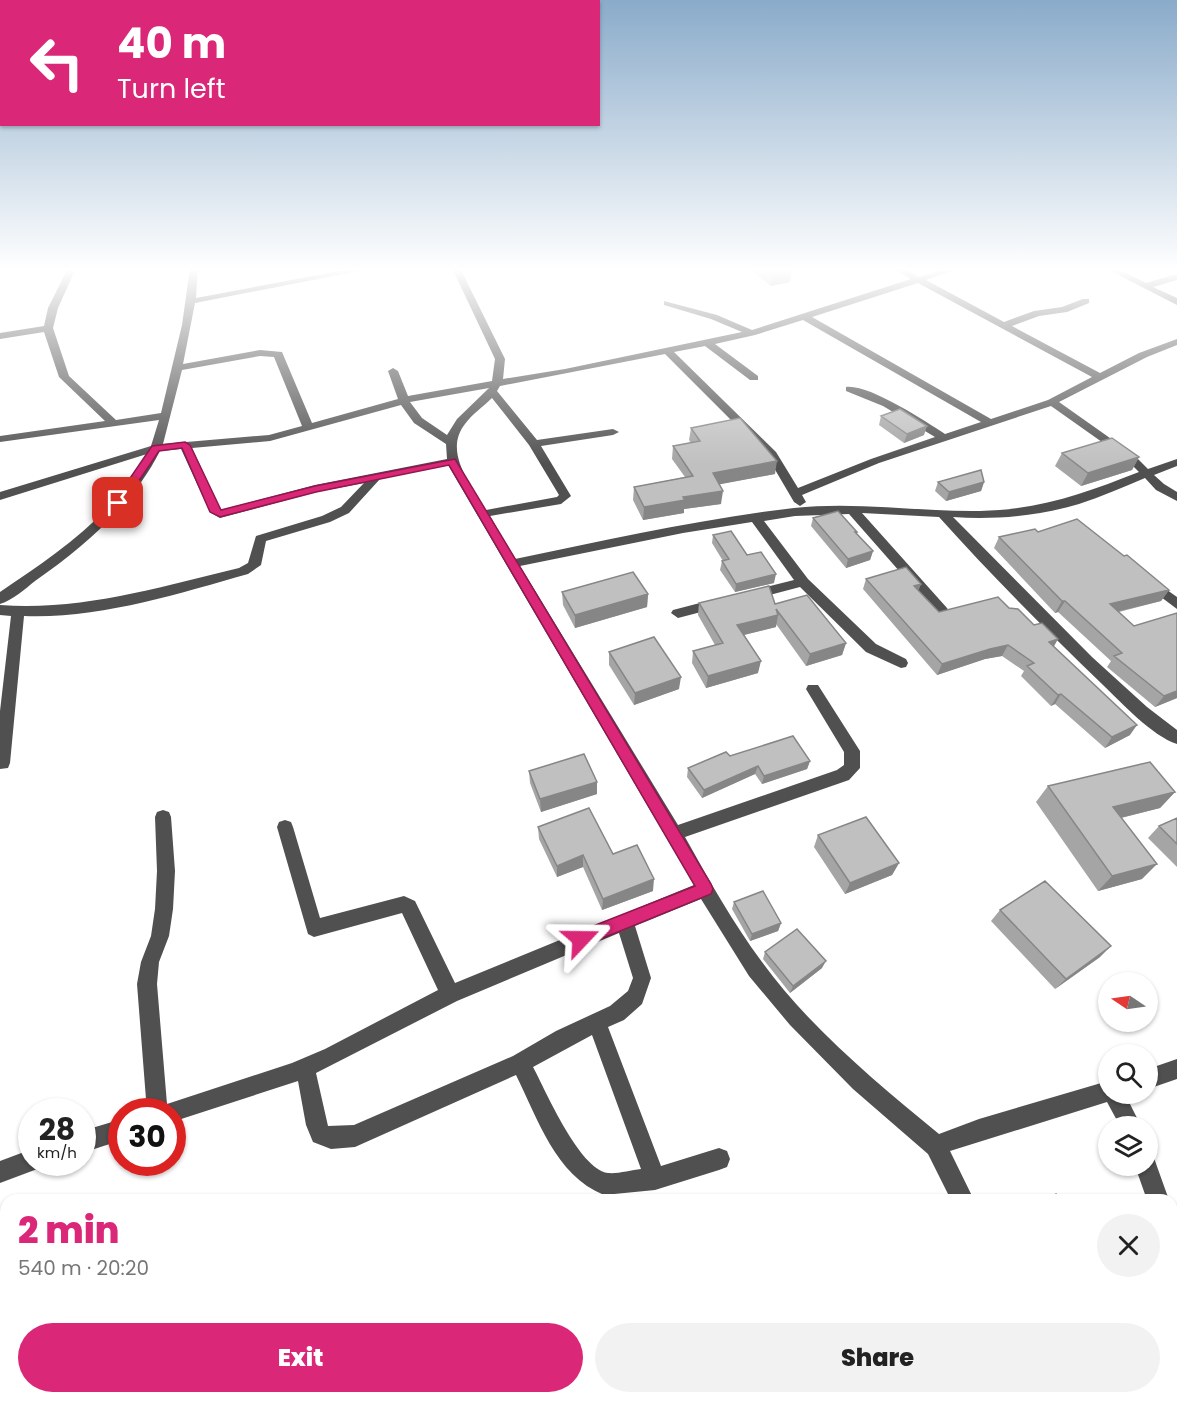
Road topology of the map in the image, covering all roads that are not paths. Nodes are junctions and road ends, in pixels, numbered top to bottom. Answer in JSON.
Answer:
{"nodes":[{"id":1,"x":15,"y":334,"type":"edge"},
{"id":2,"x":50,"y":334,"type":"edge"},
{"id":3,"x":185,"y":334,"type":"edge"},
{"id":4,"x":488,"y":334,"type":"edge"},
{"id":5,"x":750,"y":334,"type":"edge"},
{"id":6,"x":834,"y":334,"type":"edge"},
{"id":7,"x":1017,"y":334,"type":"edge"},
{"id":8,"x":0,"y":336,"type":"edge"},
{"id":9,"x":1177,"y":342,"type":"edge"},
{"id":10,"x":708,"y":343,"type":"junction"},
{"id":11,"x":668,"y":352,"type":"junction"},
{"id":12,"x":178,"y":368,"type":"junction"},
{"id":13,"x":393,"y":371,"type":"dead end"},
{"id":14,"x":1100,"y":377,"type":"junction"},
{"id":15,"x":754,"y":378,"type":"dead end"},
{"id":16,"x":495,"y":387,"type":"junction"},
{"id":17,"x":849,"y":389,"type":"dead end"},
{"id":18,"x":404,"y":401,"type":"junction"},
{"id":19,"x":1053,"y":402,"type":"junction"},
{"id":20,"x":165,"y":416,"type":"junction"},
{"id":21,"x":989,"y":422,"type":"junction"},
{"id":22,"x":113,"y":423,"type":"junction"},
{"id":23,"x":309,"y":428,"type":"junction"},
{"id":24,"x":613,"y":432,"type":"dead end"},
{"id":25,"x":944,"y":438,"type":"junction"},
{"id":26,"x":0,"y":439,"type":"edge"},
{"id":27,"x":449,"y":441,"type":"junction"},
{"id":28,"x":534,"y":444,"type":"junction"},
{"id":29,"x":185,"y":445,"type":"junction"},
{"id":30,"x":155,"y":448,"type":"junction"},
{"id":31,"x":452,"y":461,"type":"junction"},
{"id":32,"x":1177,"y":462,"type":"edge"},
{"id":33,"x":1147,"y":472,"type":"junction"},
{"id":34,"x":376,"y":477,"type":"junction"},
{"id":35,"x":796,"y":493,"type":"junction"},
{"id":36,"x":0,"y":496,"type":"edge"},
{"id":37,"x":1177,"y":497,"type":"edge"},
{"id":38,"x":853,"y":510,"type":"junction"},
{"id":39,"x":806,"y":511,"type":"junction"},
{"id":40,"x":482,"y":514,"type":"junction"},
{"id":41,"x":943,"y":514,"type":"junction"},
{"id":42,"x":756,"y":519,"type":"junction"},
{"id":43,"x":511,"y":564,"type":"junction"},
{"id":44,"x":1148,"y":580,"type":"edge"},
{"id":45,"x":804,"y":582,"type":"junction"},
{"id":46,"x":0,"y":599,"type":"edge"},
{"id":47,"x":1177,"y":604,"type":"edge"},
{"id":48,"x":0,"y":610,"type":"edge"},
{"id":49,"x":942,"y":611,"type":"edge"},
{"id":50,"x":18,"y":612,"type":"junction"},
{"id":51,"x":678,"y":614,"type":"dead end"},
{"id":52,"x":901,"y":663,"type":"dead end"},
{"id":53,"x":813,"y":689,"type":"dead end"},
{"id":54,"x":1177,"y":738,"type":"edge"},
{"id":55,"x":2,"y":763,"type":"dead end"},
{"id":56,"x":163,"y":817,"type":"dead end"},
{"id":57,"x":285,"y":826,"type":"dead end"},
{"id":58,"x":674,"y":834,"type":"junction"},
{"id":59,"x":705,"y":889,"type":"junction"},
{"id":60,"x":624,"y":921,"type":"junction"},
{"id":61,"x":450,"y":994,"type":"junction"},
{"id":62,"x":597,"y":1023,"type":"junction"},
{"id":63,"x":520,"y":1063,"type":"junction"},
{"id":64,"x":304,"y":1068,"type":"junction"},
{"id":65,"x":1177,"y":1069,"type":"edge"},
{"id":66,"x":1158,"y":1075,"type":"edge"},
{"id":67,"x":1098,"y":1094,"type":"edge"},
{"id":68,"x":156,"y":1098,"type":"edge"},
{"id":69,"x":186,"y":1107,"type":"edge"},
{"id":70,"x":936,"y":1146,"type":"junction"},
{"id":71,"x":719,"y":1159,"type":"dead end"},
{"id":72,"x":18,"y":1165,"type":"edge"},
{"id":73,"x":0,"y":1172,"type":"edge"},
{"id":74,"x":1150,"y":1176,"type":"edge"},
{"id":75,"x":655,"y":1179,"type":"junction"},
{"id":76,"x":960,"y":1194,"type":"edge"},
{"id":77,"x":1156,"y":1194,"type":"edge"}],
"edges":[{"from":1,"to":8,"type":"street"},
{"from":2,"to":22,"type":"street"},
{"from":3,"to":12,"type":"street"},
{"from":4,"to":16,"type":"street"},
{"from":5,"to":10,"type":"street"},
{"from":6,"to":21,"type":"street"},
{"from":7,"to":14,"type":"street"},
{"from":9,"to":14,"type":"street"},
{"from":10,"to":11,"type":"street"},
{"from":10,"to":15,"type":"street"},
{"from":11,"to":16,"type":"street"},
{"from":11,"to":35,"type":"street"},
{"from":12,"to":20,"type":"street"},
{"from":12,"to":23,"type":"street"},
{"from":13,"to":18,"type":"street"},
{"from":14,"to":19,"type":"street"},
{"from":16,"to":18,"type":"street"},
{"from":16,"to":27,"type":"street"},
{"from":16,"to":28,"type":"street"},
{"from":17,"to":25,"type":"street"},
{"from":18,"to":23,"type":"street"},
{"from":18,"to":27,"type":"street"},
{"from":19,"to":21,"type":"street"},
{"from":19,"to":33,"type":"street"},
{"from":20,"to":22,"type":"street"},
{"from":20,"to":30,"type":"street"},
{"from":21,"to":25,"type":"street"},
{"from":22,"to":26,"type":"street"},
{"from":23,"to":29,"type":"street"},
{"from":24,"to":28,"type":"street"},
{"from":25,"to":35,"type":"street"},
{"from":27,"to":31,"type":"street"},
{"from":28,"to":40,"type":"street"},
{"from":29,"to":30,"type":"street"},
{"from":29,"to":34,"type":"street"},
{"from":30,"to":36,"type":"street"},
{"from":30,"to":46,"type":"street"},
{"from":31,"to":34,"type":"street"},
{"from":31,"to":40,"type":"street"},
{"from":32,"to":33,"type":"street"},
{"from":33,"to":37,"type":"street"},
{"from":33,"to":41,"type":"street"},
{"from":34,"to":50,"type":"street"},
{"from":35,"to":39,"type":"street"},
{"from":38,"to":39,"type":"street"},
{"from":38,"to":41,"type":"street"},
{"from":38,"to":49,"type":"street"},
{"from":39,"to":42,"type":"street"},
{"from":40,"to":43,"type":"street"},
{"from":41,"to":54,"type":"street"},
{"from":42,"to":43,"type":"street"},
{"from":42,"to":45,"type":"street"},
{"from":43,"to":58,"type":"street"},
{"from":44,"to":47,"type":"street"},
{"from":45,"to":51,"type":"street"},
{"from":45,"to":52,"type":"street"},
{"from":48,"to":50,"type":"street"},
{"from":50,"to":55,"type":"street"},
{"from":53,"to":58,"type":"street"},
{"from":56,"to":68,"type":"street"},
{"from":57,"to":61,"type":"street"},
{"from":58,"to":59,"type":"street"},
{"from":59,"to":60,"type":"street"},
{"from":59,"to":70,"type":"street"},
{"from":60,"to":61,"type":"street"},
{"from":60,"to":62,"type":"street"},
{"from":61,"to":64,"type":"street"},
{"from":62,"to":63,"type":"street"},
{"from":62,"to":75,"type":"street"},
{"from":63,"to":64,"type":"street"},
{"from":63,"to":75,"type":"street"},
{"from":64,"to":69,"type":"street"},
{"from":65,"to":66,"type":"street"},
{"from":67,"to":70,"type":"street"},
{"from":70,"to":76,"type":"street"},
{"from":71,"to":75,"type":"street"},
{"from":72,"to":73,"type":"street"},
{"from":74,"to":77,"type":"street"}]}
